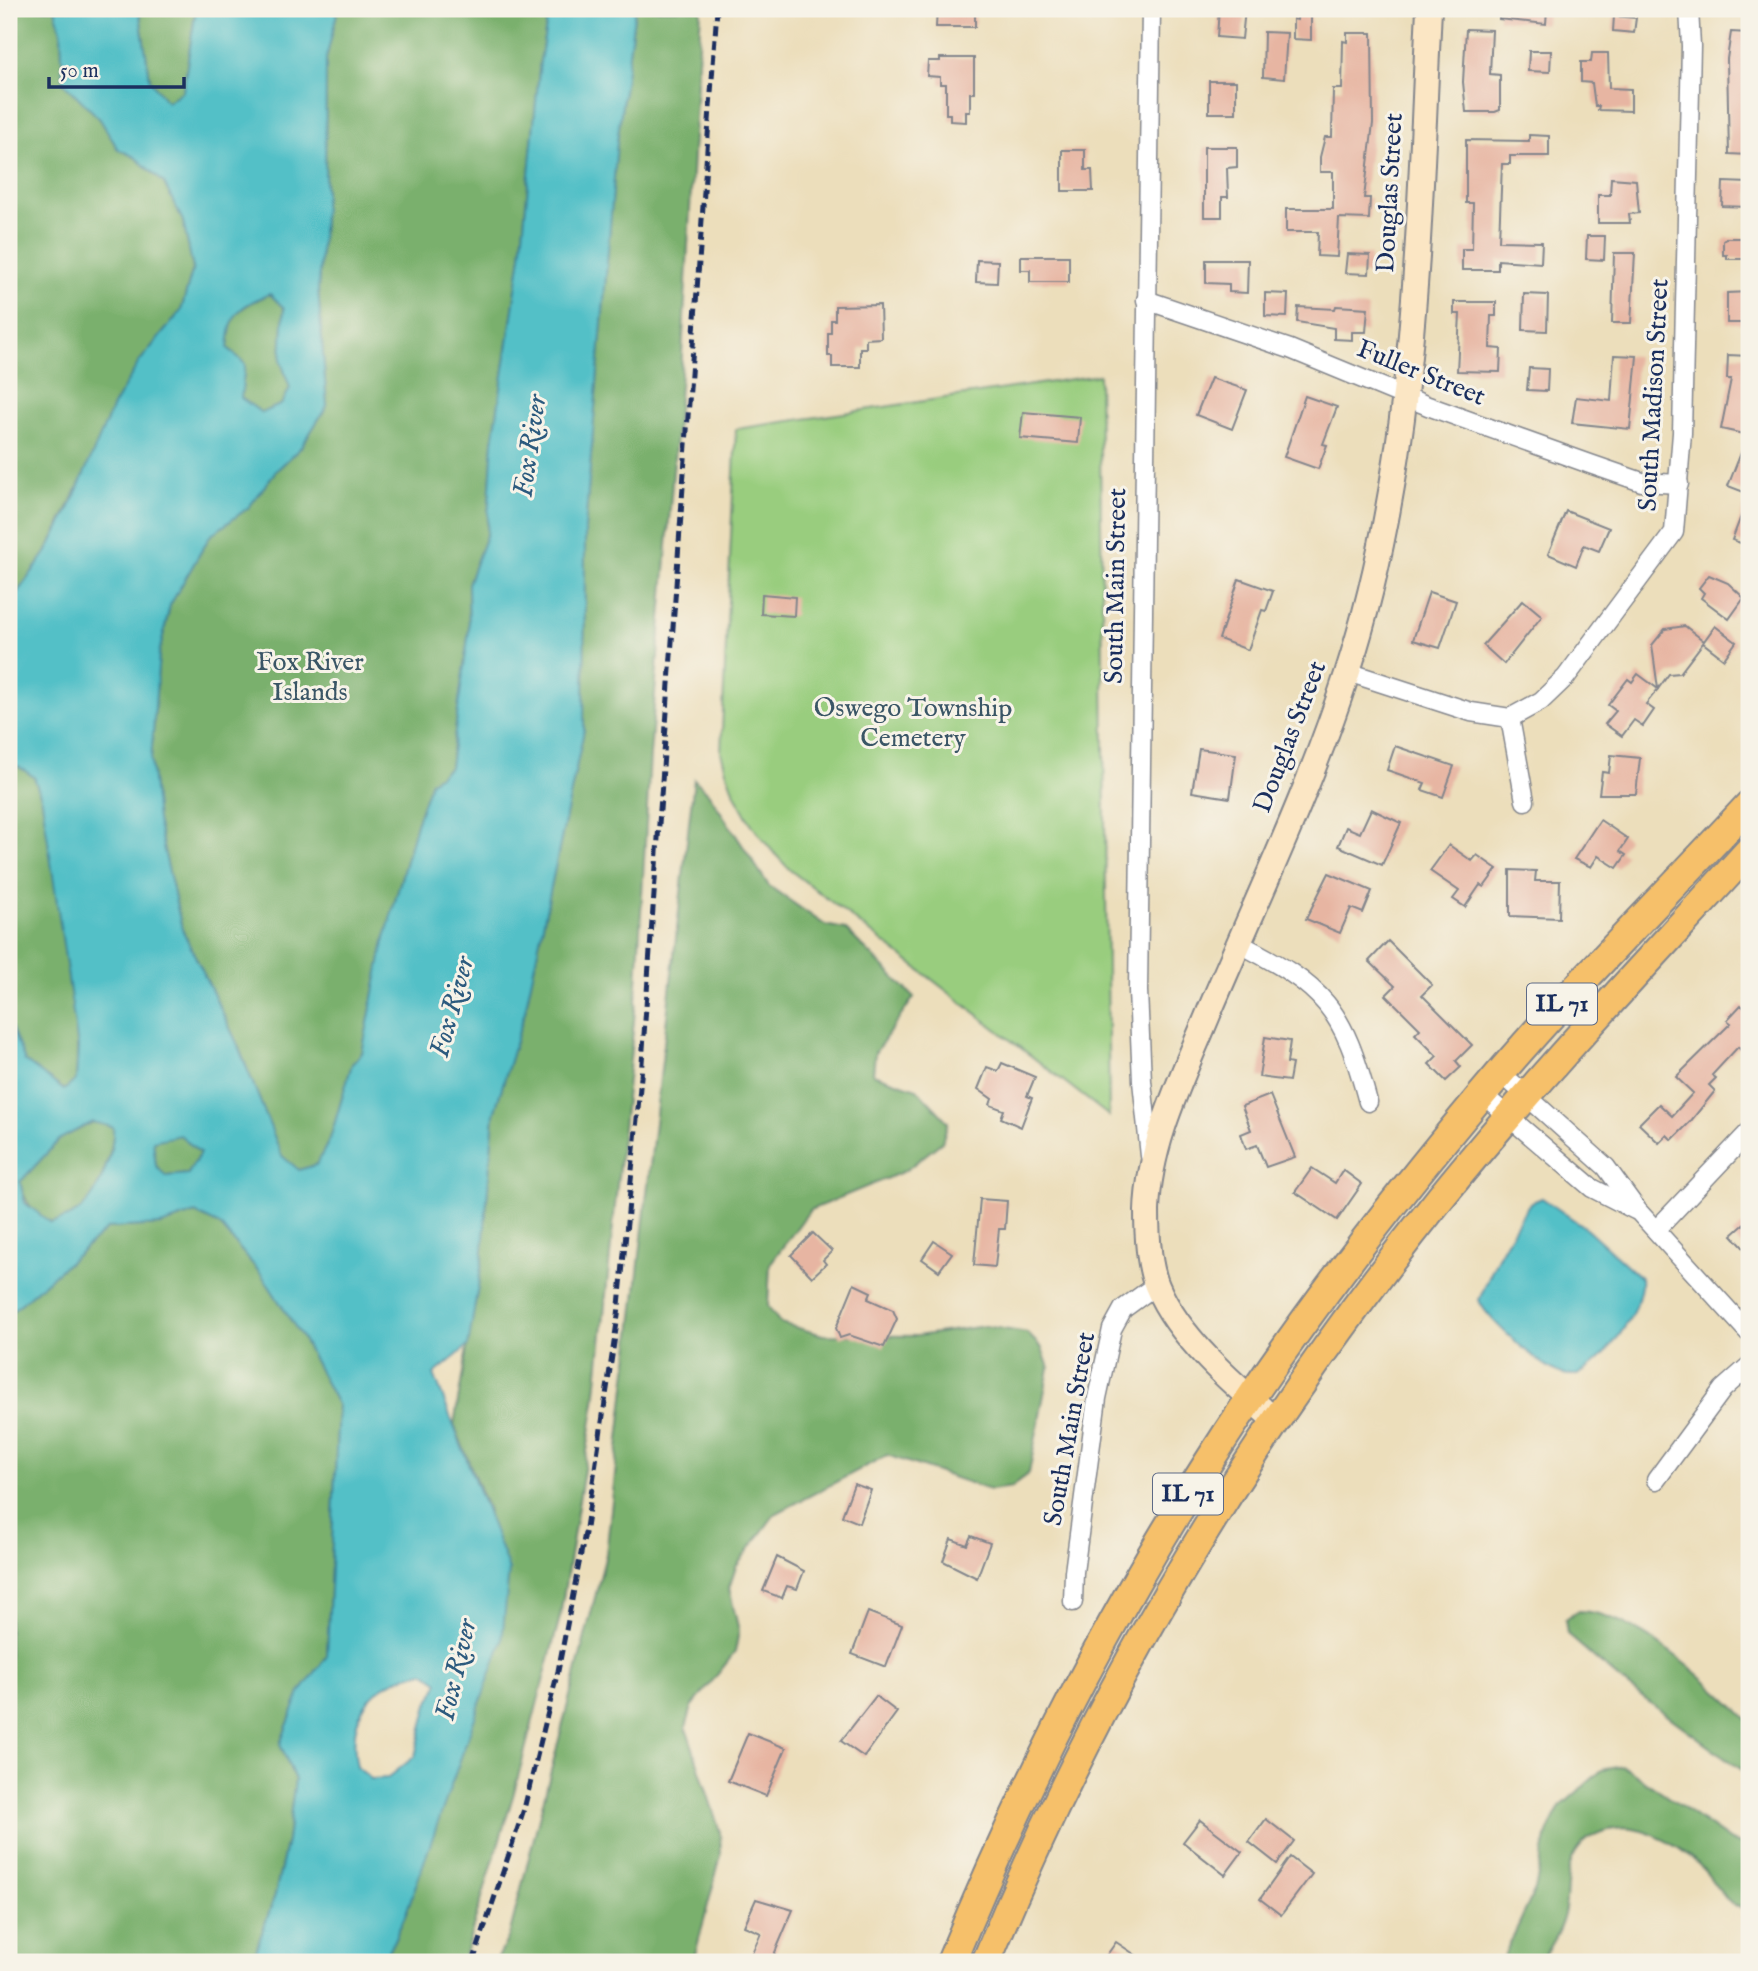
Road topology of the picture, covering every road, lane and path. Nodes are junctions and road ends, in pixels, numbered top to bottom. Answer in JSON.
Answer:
{"nodes":[{"id":1,"x":1150,"y":9,"type":"edge"},
{"id":2,"x":1429,"y":9,"type":"edge"},
{"id":3,"x":1689,"y":9,"type":"edge"},
{"id":4,"x":1146,"y":300,"type":"junction"},
{"id":5,"x":1407,"y":396,"type":"junction"},
{"id":6,"x":1679,"y":484,"type":"junction"},
{"id":7,"x":1348,"y":672,"type":"junction"},
{"id":8,"x":1510,"y":718,"type":"junction"},
{"id":9,"x":1525,"y":801,"type":"dead end"},
{"id":10,"x":1749,"y":804,"type":"edge"},
{"id":11,"x":1749,"y":851,"type":"edge"},
{"id":12,"x":1238,"y":943,"type":"junction"},
{"id":13,"x":1501,"y":1073,"type":"junction"},
{"id":14,"x":1482,"y":1094,"type":"junction"},
{"id":15,"x":1526,"y":1095,"type":"junction"},
{"id":16,"x":1368,"y":1102,"type":"dead end"},
{"id":17,"x":1507,"y":1116,"type":"junction"},
{"id":18,"x":1749,"y":1132,"type":"edge"},
{"id":19,"x":1151,"y":1163,"type":"junction"},
{"id":20,"x":1638,"y":1212,"type":"junction"},
{"id":21,"x":1657,"y":1229,"type":"junction"},
{"id":22,"x":1156,"y":1285,"type":"junction"},
{"id":23,"x":1749,"y":1333,"type":"edge"},
{"id":24,"x":1749,"y":1366,"type":"edge"},
{"id":25,"x":1251,"y":1399,"type":"junction"},
{"id":26,"x":1276,"y":1421,"type":"junction"},
{"id":27,"x":1656,"y":1480,"type":"dead end"},
{"id":28,"x":1073,"y":1602,"type":"dead end"},
{"id":29,"x":951,"y":1962,"type":"edge"},
{"id":30,"x":986,"y":1962,"type":"edge"}],
"edges":[{"from":1,"to":4,"type":"street","name":"South Main Street"},
{"from":2,"to":5,"type":"street","name":"Douglas Street"},
{"from":3,"to":6,"type":"street","name":"South Madison Street"},
{"from":4,"to":5,"type":"street","name":"Fuller Street"},
{"from":4,"to":19,"type":"street","name":"South Main Street"},
{"from":5,"to":6,"type":"street","name":"Fuller Street"},
{"from":5,"to":7,"type":"street","name":"Douglas Street"},
{"from":6,"to":8,"type":"street","name":"South Madison Street"},
{"from":7,"to":8,"type":"street"},
{"from":7,"to":12,"type":"street","name":"Douglas Street"},
{"from":8,"to":9,"type":"street"},
{"from":10,"to":13,"type":"main road","number":"IL 71"},
{"from":11,"to":15,"type":"main road","number":"IL 71"},
{"from":12,"to":16,"type":"street"},
{"from":12,"to":19,"type":"street","name":"Douglas Street"},
{"from":13,"to":14,"type":"main road","number":"IL 71"},
{"from":13,"to":15,"type":"street"},
{"from":14,"to":17,"type":"street"},
{"from":14,"to":25,"type":"main road","number":"IL 71"},
{"from":15,"to":17,"type":"main road","number":"IL 71"},
{"from":15,"to":20,"type":"street"},
{"from":17,"to":20,"type":"street"},
{"from":17,"to":26,"type":"main road","number":"IL 71"},
{"from":18,"to":21,"type":"street"},
{"from":19,"to":22,"type":"street","name":"Douglas Street"},
{"from":20,"to":21,"type":"street"},
{"from":21,"to":23,"type":"street"},
{"from":22,"to":25,"type":"street","name":"Douglas Street"},
{"from":22,"to":28,"type":"street","name":"South Main Street"},
{"from":24,"to":27,"type":"street"},
{"from":25,"to":26,"type":"street","name":"Douglas Street"},
{"from":25,"to":29,"type":"main road","number":"IL 71"},
{"from":26,"to":30,"type":"main road","number":"IL 71"}]}
